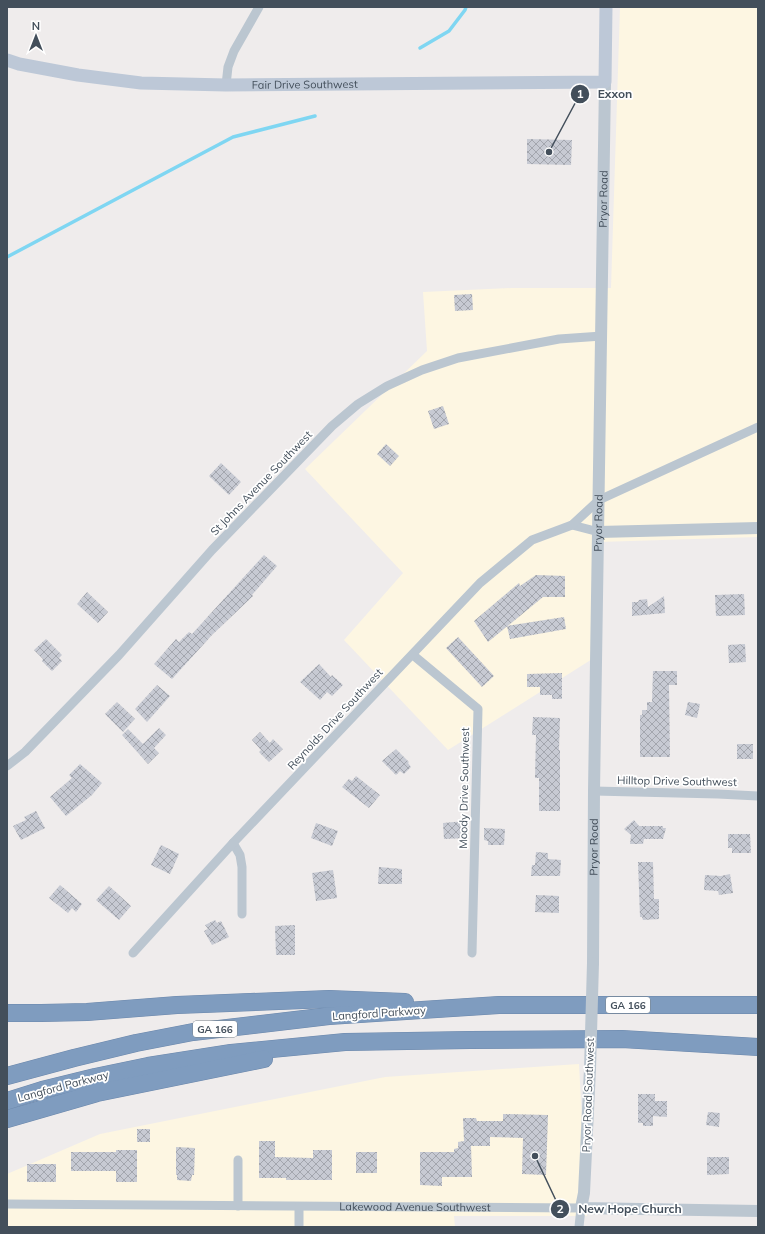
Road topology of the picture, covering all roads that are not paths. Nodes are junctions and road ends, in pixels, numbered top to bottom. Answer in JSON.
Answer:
{"nodes":[{"id":1,"x":259,"y":7,"type":"edge"},
{"id":2,"x":606,"y":7,"type":"edge"},
{"id":3,"x":7,"y":60,"type":"edge"},
{"id":4,"x":605,"y":82,"type":"junction"},
{"id":5,"x":226,"y":84,"type":"junction"},
{"id":6,"x":602,"y":336,"type":"junction"},
{"id":7,"x":758,"y":427,"type":"edge"},
{"id":8,"x":599,"y":500,"type":"junction"},
{"id":9,"x":572,"y":526,"type":"junction"},
{"id":10,"x":758,"y":528,"type":"edge"},
{"id":11,"x":599,"y":532,"type":"junction"},
{"id":12,"x":412,"y":655,"type":"junction"},
{"id":13,"x":7,"y":766,"type":"edge"},
{"id":14,"x":594,"y":791,"type":"junction"},
{"id":15,"x":758,"y":796,"type":"edge"},
{"id":16,"x":234,"y":844,"type":"junction"},
{"id":17,"x":242,"y":914,"type":"dead end"},
{"id":18,"x":133,"y":953,"type":"dead end"},
{"id":19,"x":472,"y":953,"type":"dead end"},
{"id":20,"x":593,"y":963,"type":"joint"},
{"id":21,"x":758,"y":1005,"type":"edge"},
{"id":22,"x":499,"y":1006,"type":"junction"},
{"id":23,"x":7,"y":1013,"type":"edge"},
{"id":24,"x":345,"y":1042,"type":"junction"},
{"id":25,"x":758,"y":1047,"type":"edge"},
{"id":26,"x":7,"y":1076,"type":"edge"},
{"id":27,"x":7,"y":1101,"type":"edge"},
{"id":28,"x":7,"y":1119,"type":"edge"},
{"id":29,"x":238,"y":1160,"type":"dead end"},
{"id":30,"x":7,"y":1204,"type":"edge"},
{"id":31,"x":238,"y":1206,"type":"junction"},
{"id":32,"x":299,"y":1207,"type":"junction"},
{"id":33,"x":758,"y":1211,"type":"edge"},
{"id":34,"x":580,"y":1218,"type":"edge"},
{"id":35,"x":299,"y":1227,"type":"edge"},
{"id":36,"x":588,"y":1227,"type":"edge"}],
"edges":[{"from":1,"to":5,"type":"street"},
{"from":2,"to":4,"type":"main road"},
{"from":3,"to":5,"type":"main road","name":"Fair Drive Southwest"},
{"from":4,"to":5,"type":"main road","name":"Fair Drive Southwest"},
{"from":4,"to":6,"type":"street","name":"Pryor Road"},
{"from":6,"to":8,"type":"street","name":"Pryor Road"},
{"from":6,"to":13,"type":"street","name":"St Johns Avenue Southwest"},
{"from":7,"to":8,"type":"street"},
{"from":8,"to":9,"type":"street"},
{"from":8,"to":11,"type":"street","name":"Pryor Road"},
{"from":9,"to":11,"type":"street"},
{"from":9,"to":12,"type":"street","name":"Reynolds Drive Southwest"},
{"from":10,"to":11,"type":"street"},
{"from":11,"to":14,"type":"street","name":"Pryor Road"},
{"from":12,"to":16,"type":"street","name":"Reynolds Drive Southwest"},
{"from":12,"to":19,"type":"street","name":"Moody Drive Southwest"},
{"from":14,"to":15,"type":"street","name":"Hilltop Drive Southwest"},
{"from":14,"to":20,"type":"street","name":"Pryor Road"},
{"from":16,"to":17,"type":"street"},
{"from":16,"to":18,"type":"street","name":"Reynolds Drive Southwest"},
{"from":20,"to":34,"type":"street","name":"Pryor Road Southwest","bridge":true},
{"from":21,"to":22,"type":"highway","name":"Langford Parkway","number":"GA 166"},
{"from":22,"to":23,"type":"highway"},
{"from":22,"to":26,"type":"highway","name":"Langford Parkway","number":"GA 166"},
{"from":24,"to":25,"type":"highway","name":"Langford Parkway","number":"GA 166"},
{"from":24,"to":27,"type":"highway","name":"Langford Parkway","number":"GA 166"},
{"from":24,"to":28,"type":"highway"},
{"from":29,"to":31,"type":"street"},
{"from":30,"to":31,"type":"street","name":"Lakewood Avenue Southwest"},
{"from":31,"to":32,"type":"street","name":"Lakewood Avenue Southwest"},
{"from":32,"to":34,"type":"street","name":"Lakewood Avenue Southwest"},
{"from":32,"to":35,"type":"street"},
{"from":33,"to":34,"type":"street","name":"Lakewood Avenue Southwest"},
{"from":34,"to":36,"type":"street"}]}
